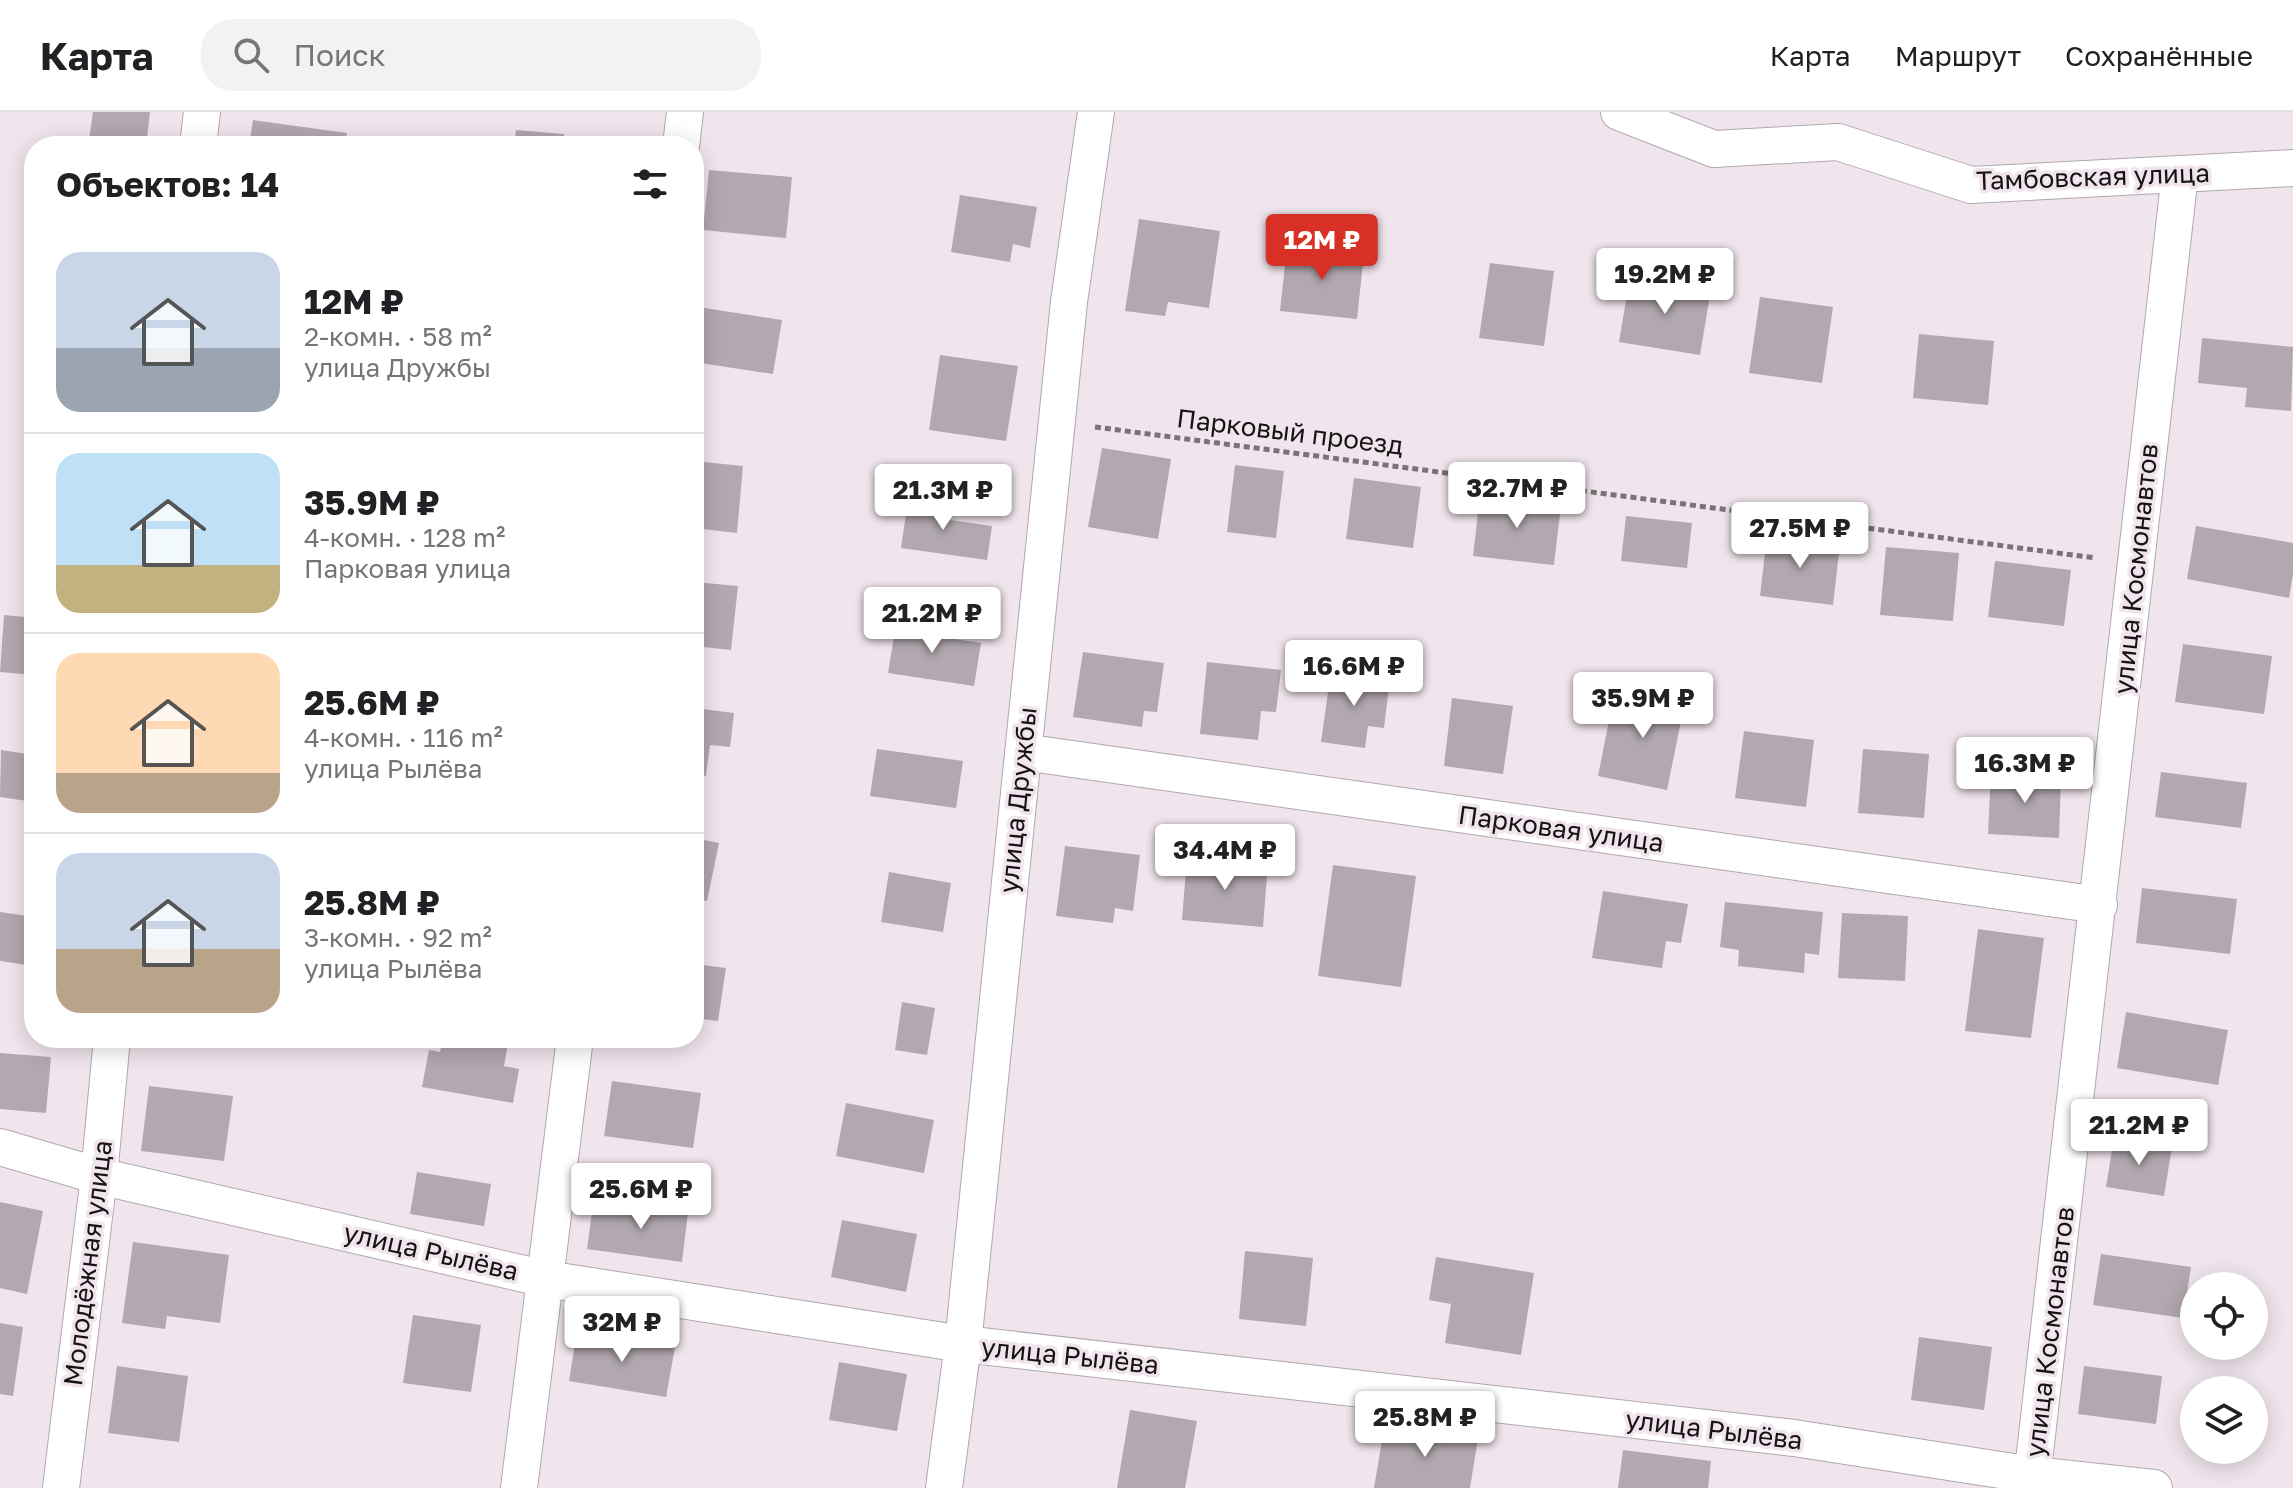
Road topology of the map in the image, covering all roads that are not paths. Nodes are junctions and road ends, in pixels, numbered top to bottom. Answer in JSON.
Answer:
{"nodes":[{"id":1,"x":202,"y":112,"type":"edge"},
{"id":2,"x":685,"y":112,"type":"edge"},
{"id":3,"x":1096,"y":112,"type":"edge"},
{"id":4,"x":1619,"y":112,"type":"edge"},
{"id":5,"x":199,"y":136,"type":"edge"},
{"id":6,"x":682,"y":136,"type":"edge"},
{"id":7,"x":2293,"y":168,"type":"edge"},
{"id":8,"x":2180,"y":174,"type":"junction"},
{"id":9,"x":1023,"y":752,"type":"junction"},
{"id":10,"x":2099,"y":905,"type":"junction"},
{"id":11,"x":111,"y":1048,"type":"edge"},
{"id":12,"x":574,"y":1048,"type":"edge"},
{"id":13,"x":0,"y":1147,"type":"edge"},
{"id":14,"x":99,"y":1176,"type":"junction"},
{"id":15,"x":546,"y":1279,"type":"junction"},
{"id":16,"x":963,"y":1344,"type":"junction"},
{"id":17,"x":2032,"y":1482,"type":"edge"},
{"id":18,"x":61,"y":1488,"type":"edge"},
{"id":19,"x":519,"y":1488,"type":"edge"},
{"id":20,"x":944,"y":1488,"type":"edge"},
{"id":21,"x":2154,"y":1488,"type":"edge"}],
"edges":[{"from":1,"to":5,"type":"street"},
{"from":2,"to":6,"type":"street"},
{"from":3,"to":9,"type":"street","name":"улица Дружбы"},
{"from":4,"to":8,"type":"street","name":"Тамбовская улица"},
{"from":7,"to":8,"type":"street","name":"Тамбовская улица"},
{"from":8,"to":10,"type":"street","name":"улица Космонавтов"},
{"from":9,"to":10,"type":"street","name":"Парковая улица"},
{"from":9,"to":16,"type":"street","name":"улица Дружбы"},
{"from":10,"to":17,"type":"street","name":"улица Космонавтов"},
{"from":11,"to":14,"type":"street","name":"Молодёжная улица"},
{"from":12,"to":15,"type":"street"},
{"from":13,"to":14,"type":"street","name":"улица Рылёва"},
{"from":14,"to":15,"type":"street","name":"улица Рылёва"},
{"from":14,"to":18,"type":"street","name":"Молодёжная улица"},
{"from":15,"to":16,"type":"street","name":"улица Рылёва"},
{"from":15,"to":19,"type":"street"},
{"from":16,"to":17,"type":"street","name":"улица Рылёва"},
{"from":16,"to":20,"type":"street","name":"улица Дружбы"},
{"from":17,"to":21,"type":"street","name":"улица Рылёва"}]}
